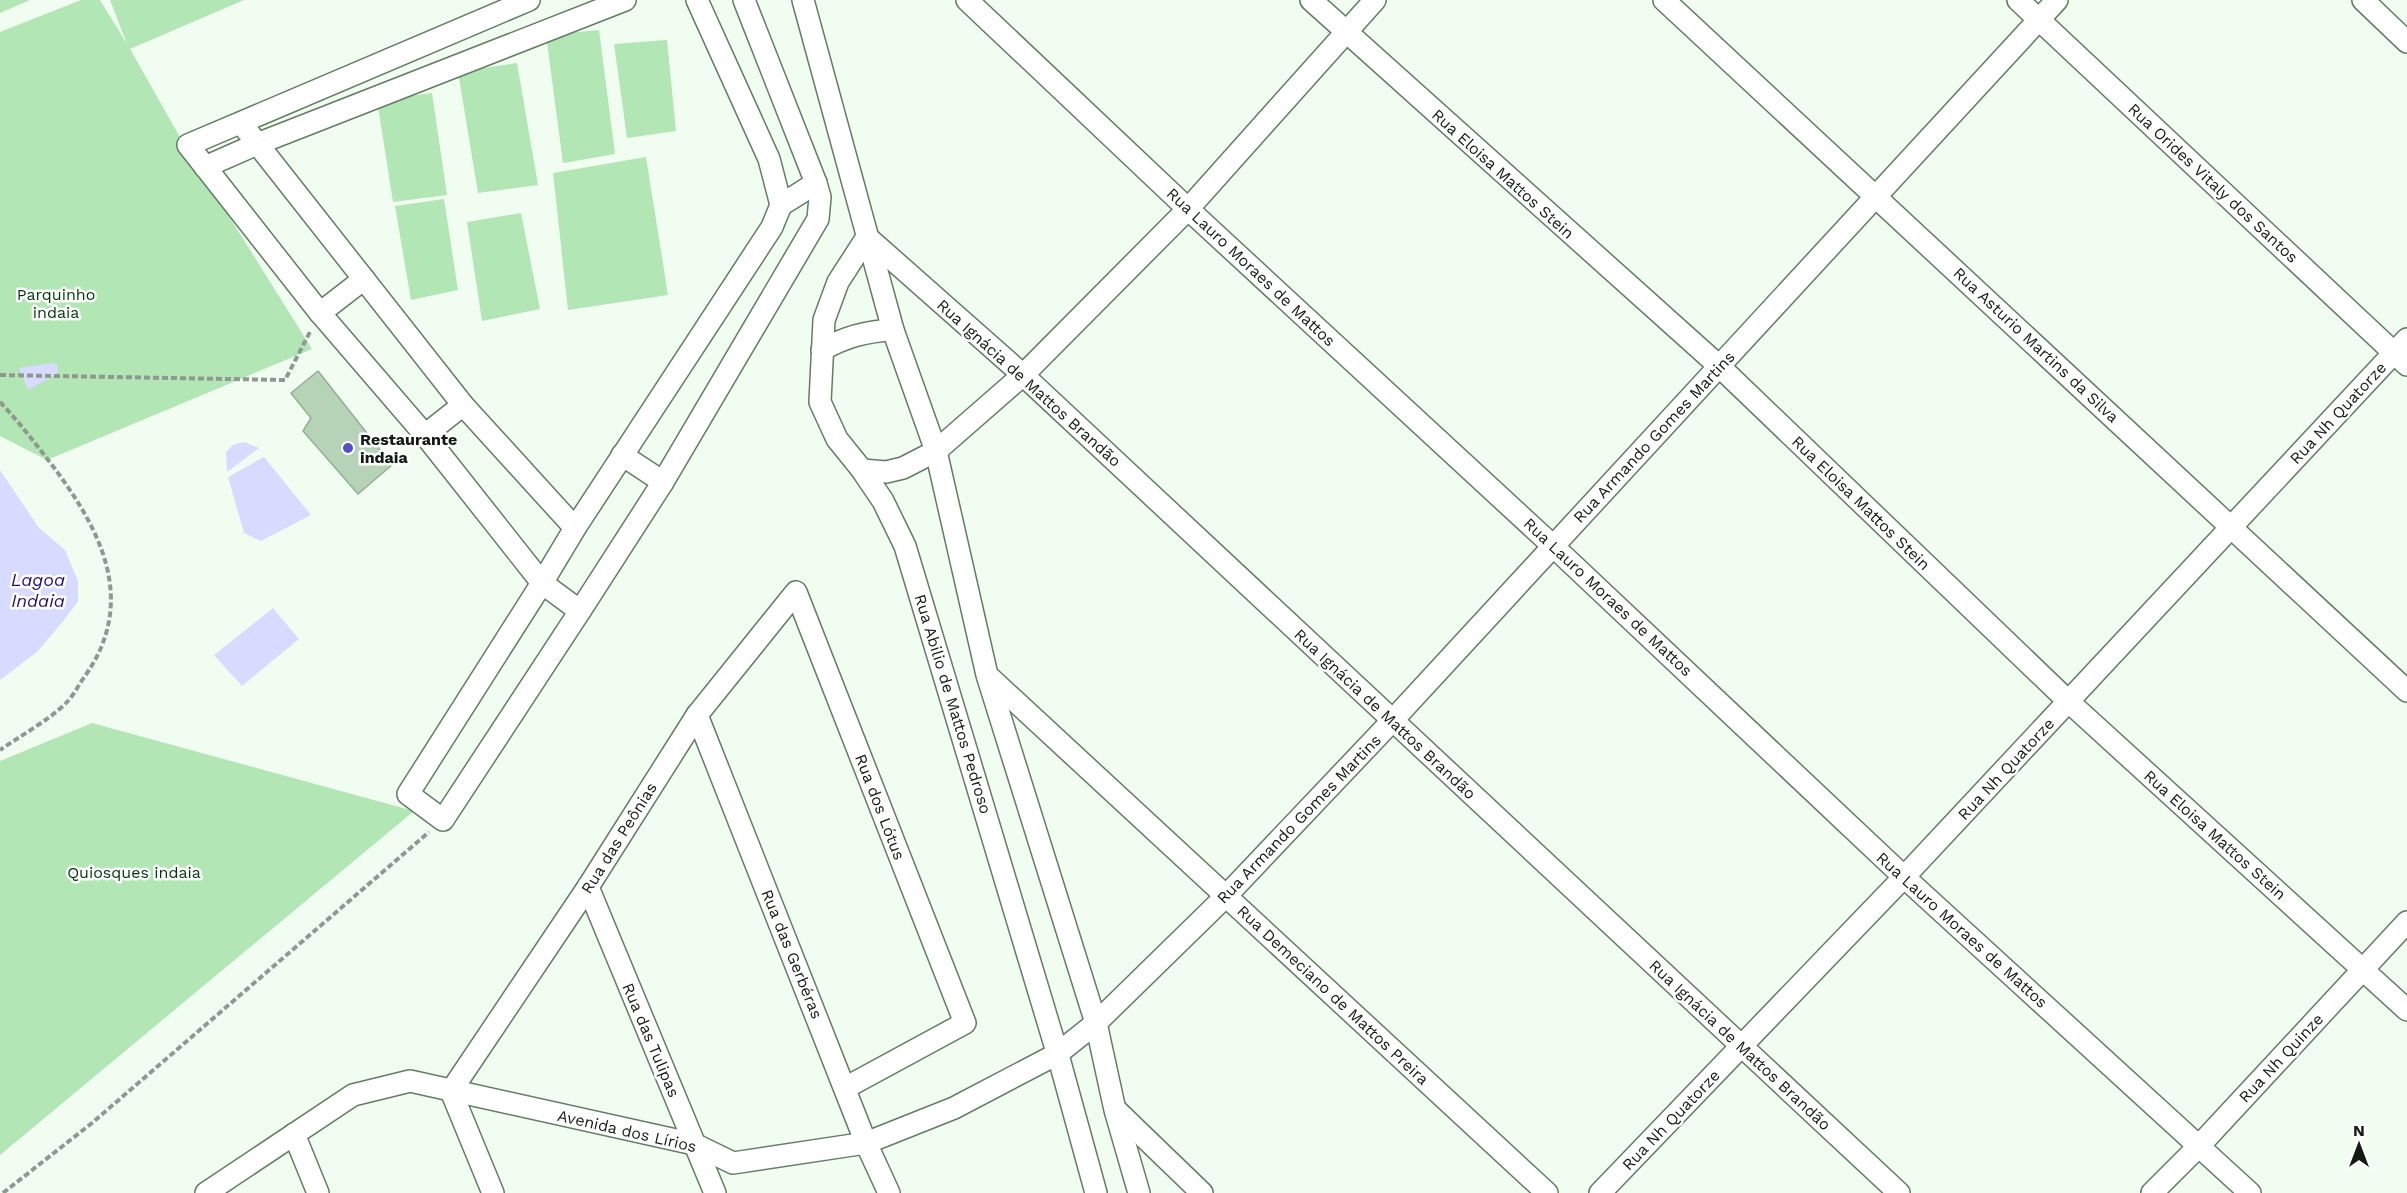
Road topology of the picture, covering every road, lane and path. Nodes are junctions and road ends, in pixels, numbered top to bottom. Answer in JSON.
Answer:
{"nodes":[{"id":1,"x":530,"y":0,"type":"edge"},
{"id":2,"x":625,"y":0,"type":"edge"},
{"id":3,"x":697,"y":0,"type":"edge"},
{"id":4,"x":744,"y":0,"type":"edge"},
{"id":5,"x":803,"y":0,"type":"edge"},
{"id":6,"x":967,"y":0,"type":"edge"},
{"id":7,"x":1311,"y":0,"type":"edge"},
{"id":8,"x":1375,"y":0,"type":"edge"},
{"id":9,"x":1664,"y":0,"type":"edge"},
{"id":10,"x":2018,"y":0,"type":"edge"},
{"id":11,"x":2057,"y":0,"type":"edge"},
{"id":12,"x":2363,"y":0,"type":"edge"},
{"id":13,"x":2039,"y":20,"type":"junction"},
{"id":14,"x":1345,"y":33,"type":"junction"},
{"id":15,"x":2407,"y":42,"type":"edge"},
{"id":16,"x":241,"y":123,"type":"junction"},
{"id":17,"x":257,"y":144,"type":"junction"},
{"id":18,"x":205,"y":167,"type":"junction"},
{"id":19,"x":816,"y":183,"type":"junction"},
{"id":20,"x":1877,"y":197,"type":"junction"},
{"id":21,"x":781,"y":205,"type":"junction"},
{"id":22,"x":1188,"y":209,"type":"junction"},
{"id":23,"x":867,"y":237,"type":"junction"},
{"id":24,"x":364,"y":279,"type":"junction"},
{"id":25,"x":320,"y":313,"type":"junction"},
{"id":26,"x":893,"y":330,"type":"junction"},
{"id":27,"x":822,"y":350,"type":"junction"},
{"id":28,"x":2403,"y":352,"type":"edge"},
{"id":29,"x":1719,"y":366,"type":"junction"},
{"id":30,"x":0,"y":375,"type":"edge"},
{"id":31,"x":1023,"y":375,"type":"junction"},
{"id":32,"x":0,"y":402,"type":"edge"},
{"id":33,"x":463,"y":405,"type":"junction"},
{"id":34,"x":424,"y":435,"type":"junction"},
{"id":35,"x":936,"y":451,"type":"junction"},
{"id":36,"x":622,"y":455,"type":"junction"},
{"id":37,"x":862,"y":470,"type":"junction"},
{"id":38,"x":663,"y":482,"type":"junction"},
{"id":39,"x":2230,"y":526,"type":"junction"},
{"id":40,"x":575,"y":528,"type":"junction"},
{"id":41,"x":1554,"y":546,"type":"junction"},
{"id":42,"x":543,"y":583,"type":"junction"},
{"id":43,"x":796,"y":591,"type":"joint"},
{"id":44,"x":580,"y":611,"type":"junction"},
{"id":45,"x":987,"y":675,"type":"junction"},
{"id":46,"x":2407,"y":691,"type":"edge"},
{"id":47,"x":2069,"y":702,"type":"junction"},
{"id":48,"x":696,"y":715,"type":"junction"},
{"id":49,"x":1392,"y":721,"type":"junction"},
{"id":50,"x":0,"y":750,"type":"edge"},
{"id":51,"x":443,"y":820,"type":"junction"},
{"id":52,"x":1904,"y":877,"type":"junction"},
{"id":53,"x":588,"y":887,"type":"junction"},
{"id":54,"x":1226,"y":896,"type":"junction"},
{"id":55,"x":2407,"y":922,"type":"edge"},
{"id":56,"x":2363,"y":970,"type":"junction"},
{"id":57,"x":2407,"y":1010,"type":"edge"},
{"id":58,"x":1096,"y":1023,"type":"junction"},
{"id":59,"x":1741,"y":1047,"type":"junction"},
{"id":60,"x":1058,"y":1058,"type":"junction"},
{"id":61,"x":845,"y":1088,"type":"junction"},
{"id":62,"x":451,"y":1091,"type":"junction"},
{"id":63,"x":1115,"y":1110,"type":"junction"},
{"id":64,"x":294,"y":1134,"type":"junction"},
{"id":65,"x":694,"y":1144,"type":"junction"},
{"id":66,"x":2199,"y":1146,"type":"junction"},
{"id":67,"x":869,"y":1148,"type":"junction"},
{"id":68,"x":3,"y":1193,"type":"edge"},
{"id":69,"x":206,"y":1193,"type":"edge"},
{"id":70,"x":318,"y":1193,"type":"edge"},
{"id":71,"x":493,"y":1193,"type":"edge"},
{"id":72,"x":715,"y":1193,"type":"edge"},
{"id":73,"x":889,"y":1193,"type":"edge"},
{"id":74,"x":1096,"y":1193,"type":"edge"},
{"id":75,"x":1140,"y":1193,"type":"edge"},
{"id":76,"x":1202,"y":1193,"type":"edge"},
{"id":77,"x":1546,"y":1193,"type":"edge"},
{"id":78,"x":1600,"y":1193,"type":"edge"},
{"id":79,"x":1899,"y":1193,"type":"edge"},
{"id":80,"x":2152,"y":1193,"type":"edge"},
{"id":81,"x":2250,"y":1193,"type":"edge"}],
"edges":[{"from":1,"to":16,"type":"street"},
{"from":2,"to":17,"type":"street"},
{"from":3,"to":21,"type":"street"},
{"from":4,"to":19,"type":"street"},
{"from":5,"to":23,"type":"street"},
{"from":6,"to":22,"type":"street","name":"Rua Lauro Moraes de Mattos"},
{"from":7,"to":14,"type":"street","name":"Rua Eloisa Mattos Stein"},
{"from":8,"to":14,"type":"street"},
{"from":9,"to":20,"type":"street","name":"Rua Asturio Martins da Silva"},
{"from":10,"to":13,"type":"street","name":"Rua Orides Vitaly dos Santos"},
{"from":11,"to":13,"type":"street","name":"Rua Armando Gomes Martins"},
{"from":12,"to":15,"type":"street"},
{"from":13,"to":20,"type":"street","name":"Rua Armando Gomes Martins"},
{"from":13,"to":28,"type":"street","name":"Rua Orides Vitaly dos Santos"},
{"from":14,"to":22,"type":"street"},
{"from":14,"to":29,"type":"street","name":"Rua Eloisa Mattos Stein"},
{"from":16,"to":17,"type":"street"},
{"from":16,"to":18,"type":"street"},
{"from":17,"to":18,"type":"street"},
{"from":17,"to":24,"type":"street"},
{"from":18,"to":25,"type":"street"},
{"from":19,"to":21,"type":"street"},
{"from":19,"to":38,"type":"street"},
{"from":20,"to":29,"type":"street","name":"Rua Armando Gomes Martins"},
{"from":20,"to":39,"type":"street","name":"Rua Asturio Martins da Silva"},
{"from":21,"to":36,"type":"street"},
{"from":22,"to":31,"type":"street"},
{"from":22,"to":41,"type":"street","name":"Rua Lauro Moraes de Mattos"},
{"from":23,"to":26,"type":"street"},
{"from":23,"to":27,"type":"street","name":"Rua Abilio de Mattos Pedroso"},
{"from":23,"to":31,"type":"street","name":"Rua Ignácia de Mattos Brandão"},
{"from":24,"to":25,"type":"street"},
{"from":24,"to":33,"type":"street"},
{"from":25,"to":30,"type":"path"},
{"from":25,"to":34,"type":"street"},
{"from":26,"to":27,"type":"street"},
{"from":26,"to":35,"type":"street"},
{"from":27,"to":37,"type":"street","name":"Rua Abilio de Mattos Pedroso"},
{"from":28,"to":39,"type":"street","name":"Rua Nh Quatorze"},
{"from":29,"to":41,"type":"street","name":"Rua Armando Gomes Martins"},
{"from":29,"to":47,"type":"street","name":"Rua Eloisa Mattos Stein"},
{"from":31,"to":35,"type":"street"},
{"from":31,"to":49,"type":"street","name":"Rua Ignácia de Mattos Brandão"},
{"from":32,"to":50,"type":"path"},
{"from":33,"to":34,"type":"street"},
{"from":33,"to":40,"type":"street"},
{"from":34,"to":42,"type":"street"},
{"from":35,"to":37,"type":"street"},
{"from":35,"to":45,"type":"street"},
{"from":36,"to":38,"type":"street"},
{"from":36,"to":40,"type":"street"},
{"from":37,"to":60,"type":"street","name":"Rua Abilio de Mattos Pedroso"},
{"from":38,"to":44,"type":"street"},
{"from":39,"to":46,"type":"street","name":"Rua Asturio Martins da Silva"},
{"from":39,"to":47,"type":"street","name":"Rua Nh Quatorze"},
{"from":40,"to":42,"type":"street"},
{"from":41,"to":49,"type":"street","name":"Rua Armando Gomes Martins"},
{"from":41,"to":52,"type":"street","name":"Rua Lauro Moraes de Mattos"},
{"from":42,"to":44,"type":"street"},
{"from":42,"to":51,"type":"street"},
{"from":43,"to":48,"type":"street","name":"Rua das Peônias"},
{"from":43,"to":61,"type":"street","name":"Rua dos Lótus"},
{"from":44,"to":51,"type":"street"},
{"from":45,"to":54,"type":"street","name":"Rua Demeciano de Mattos Preira"},
{"from":45,"to":58,"type":"street"},
{"from":47,"to":52,"type":"street","name":"Rua Nh Quatorze"},
{"from":47,"to":56,"type":"street","name":"Rua Eloisa Mattos Stein"},
{"from":48,"to":53,"type":"street","name":"Rua das Peônias"},
{"from":48,"to":61,"type":"street","name":"Rua das Gerbéras"},
{"from":49,"to":54,"type":"street","name":"Rua Armando Gomes Martins"},
{"from":49,"to":59,"type":"street","name":"Rua Ignácia de Mattos Brandão"},
{"from":51,"to":68,"type":"path"},
{"from":52,"to":59,"type":"street","name":"Rua Nh Quatorze"},
{"from":52,"to":66,"type":"street","name":"Rua Lauro Moraes de Mattos"},
{"from":53,"to":62,"type":"street","name":"Rua das Peônias"},
{"from":53,"to":65,"type":"street","name":"Rua das Tulipas"},
{"from":54,"to":58,"type":"street","name":"Rua Armando Gomes Martins"},
{"from":54,"to":77,"type":"street","name":"Rua Demeciano de Mattos Preira"},
{"from":55,"to":56,"type":"street","name":"Rua Nh Quinze"},
{"from":56,"to":57,"type":"street","name":"Rua Eloisa Mattos Stein"},
{"from":56,"to":66,"type":"street","name":"Rua Nh Quinze"},
{"from":58,"to":60,"type":"street","name":"Rua Armando Gomes Martins"},
{"from":58,"to":63,"type":"street"},
{"from":59,"to":78,"type":"street","name":"Rua Nh Quatorze"},
{"from":59,"to":79,"type":"street","name":"Rua Ignácia de Mattos Brandão"},
{"from":60,"to":67,"type":"street","name":"Avenida dos Lírios"},
{"from":60,"to":74,"type":"street","name":"Rua Abilio de Mattos Pedroso"},
{"from":61,"to":67,"type":"street","name":"Rua das Gerbéras"},
{"from":62,"to":64,"type":"street","name":"Avenida dos Lírios"},
{"from":62,"to":65,"type":"street","name":"Avenida dos Lírios"},
{"from":62,"to":71,"type":"street"},
{"from":63,"to":75,"type":"street"},
{"from":63,"to":76,"type":"street"},
{"from":64,"to":69,"type":"street","name":"Avenida dos Lírios"},
{"from":64,"to":70,"type":"street"},
{"from":65,"to":67,"type":"street","name":"Avenida dos Lírios"},
{"from":65,"to":72,"type":"street","name":"Rua das Tulipas"},
{"from":66,"to":80,"type":"street","name":"Rua Nh Quinze"},
{"from":66,"to":81,"type":"street","name":"Rua Lauro Moraes de Mattos"},
{"from":67,"to":73,"type":"street","name":"Rua das Gerbéras"}]}
